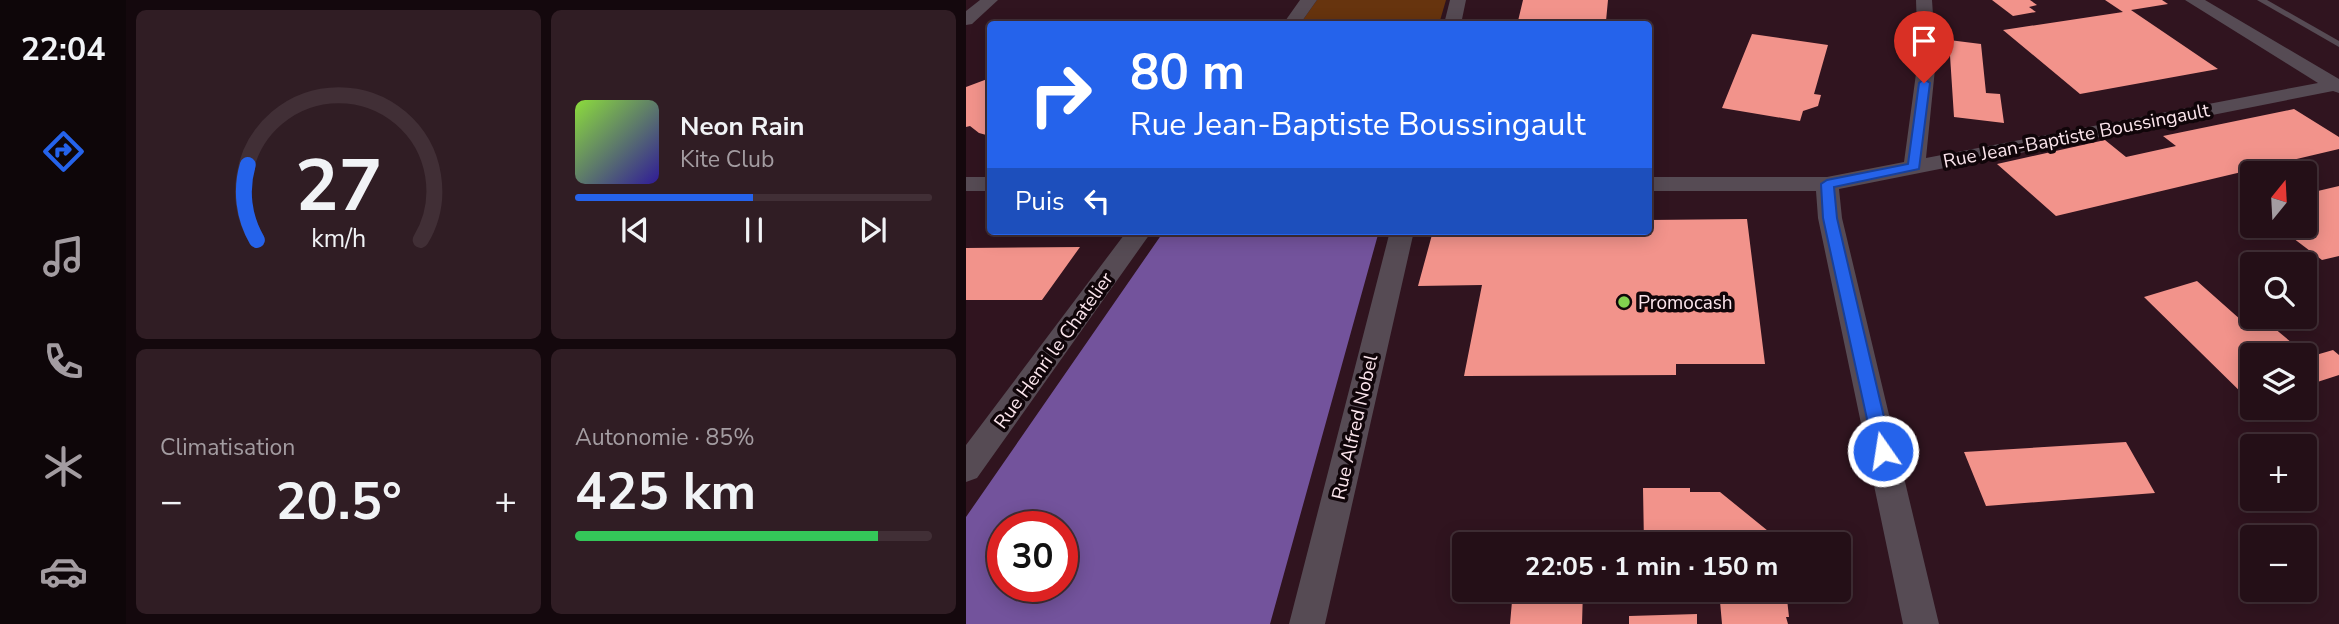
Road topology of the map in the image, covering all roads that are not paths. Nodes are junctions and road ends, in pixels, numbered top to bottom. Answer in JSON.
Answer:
{"nodes":[{"id":1,"x":990,"y":0,"type":"edge"},
{"id":2,"x":1309,"y":0,"type":"edge"},
{"id":3,"x":1458,"y":0,"type":"edge"},
{"id":4,"x":1923,"y":0,"type":"edge"},
{"id":5,"x":2193,"y":0,"type":"edge"},
{"id":6,"x":2262,"y":0,"type":"edge"},
{"id":7,"x":966,"y":20,"type":"edge"},
{"id":8,"x":1293,"y":21,"type":"edge"},
{"id":9,"x":1454,"y":21,"type":"edge"},
{"id":10,"x":2339,"y":44,"type":"edge"},
{"id":11,"x":2338,"y":86,"type":"edge"},
{"id":12,"x":1914,"y":167,"type":"junction"},
{"id":13,"x":966,"y":184,"type":"edge"},
{"id":14,"x":987,"y":184,"type":"edge"},
{"id":15,"x":1652,"y":184,"type":"edge"},
{"id":16,"x":1827,"y":184,"type":"junction"},
{"id":17,"x":1137,"y":235,"type":"edge"},
{"id":18,"x":1401,"y":235,"type":"edge"},
{"id":19,"x":966,"y":469,"type":"edge"},
{"id":20,"x":1307,"y":624,"type":"edge"},
{"id":21,"x":1922,"y":624,"type":"edge"}],
"edges":[{"from":1,"to":7,"type":"street"},
{"from":2,"to":8,"type":"street"},
{"from":3,"to":9,"type":"street"},
{"from":4,"to":12,"type":"street"},
{"from":5,"to":11,"type":"street"},
{"from":6,"to":10,"type":"lane"},
{"from":11,"to":12,"type":"street","name":"Rue Jean-Baptiste Boussingault"},
{"from":12,"to":16,"type":"street","name":"Rue Jean-Baptiste Boussingault"},
{"from":13,"to":14,"type":"street"},
{"from":15,"to":16,"type":"street","name":"Rue Jean-Baptiste Boussingault"},
{"from":16,"to":21,"type":"street"},
{"from":17,"to":19,"type":"street","name":"Rue Henri le Chatelier"},
{"from":18,"to":20,"type":"street","name":"Rue Alfred Nobel"}]}
